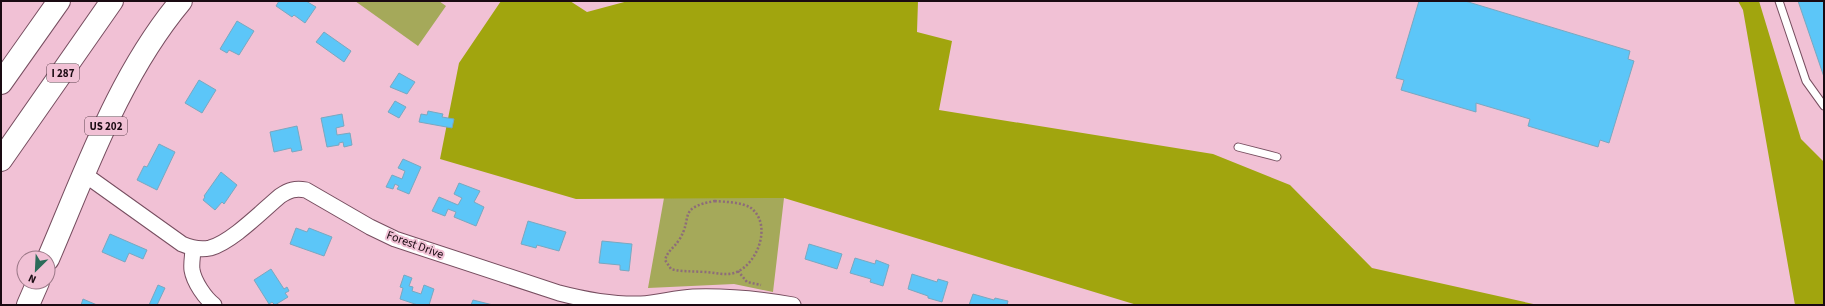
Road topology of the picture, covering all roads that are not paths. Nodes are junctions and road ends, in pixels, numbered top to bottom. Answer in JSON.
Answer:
{"nodes":[{"id":1,"x":59,"y":1,"type":"edge"},
{"id":2,"x":112,"y":1,"type":"edge"},
{"id":3,"x":181,"y":1,"type":"edge"},
{"id":4,"x":1778,"y":1,"type":"edge"},
{"id":5,"x":1,"y":83,"type":"edge"},
{"id":6,"x":1824,"y":106,"type":"edge"},
{"id":7,"x":1238,"y":147,"type":"dead end"},
{"id":8,"x":1277,"y":157,"type":"dead end"},
{"id":9,"x":1,"y":160,"type":"edge"},
{"id":10,"x":84,"y":174,"type":"junction"},
{"id":11,"x":193,"y":248,"type":"junction"},
{"id":12,"x":52,"y":250,"type":"edge"},
{"id":13,"x":35,"y":290,"type":"edge"},
{"id":14,"x":28,"y":305,"type":"edge"},
{"id":15,"x":214,"y":305,"type":"edge"},
{"id":16,"x":793,"y":305,"type":"edge"}],
"edges":[{"from":1,"to":5,"type":"main road"},
{"from":2,"to":9,"type":"main road","number":"I 287"},
{"from":3,"to":10,"type":"main road","number":"US 202"},
{"from":4,"to":6,"type":"lane"},
{"from":7,"to":8,"type":"lane"},
{"from":10,"to":11,"type":"street"},
{"from":10,"to":12,"type":"main road","number":"US 202"},
{"from":11,"to":15,"type":"street"},
{"from":11,"to":16,"type":"street","name":"Forest Drive"},
{"from":13,"to":14,"type":"main road"}]}
